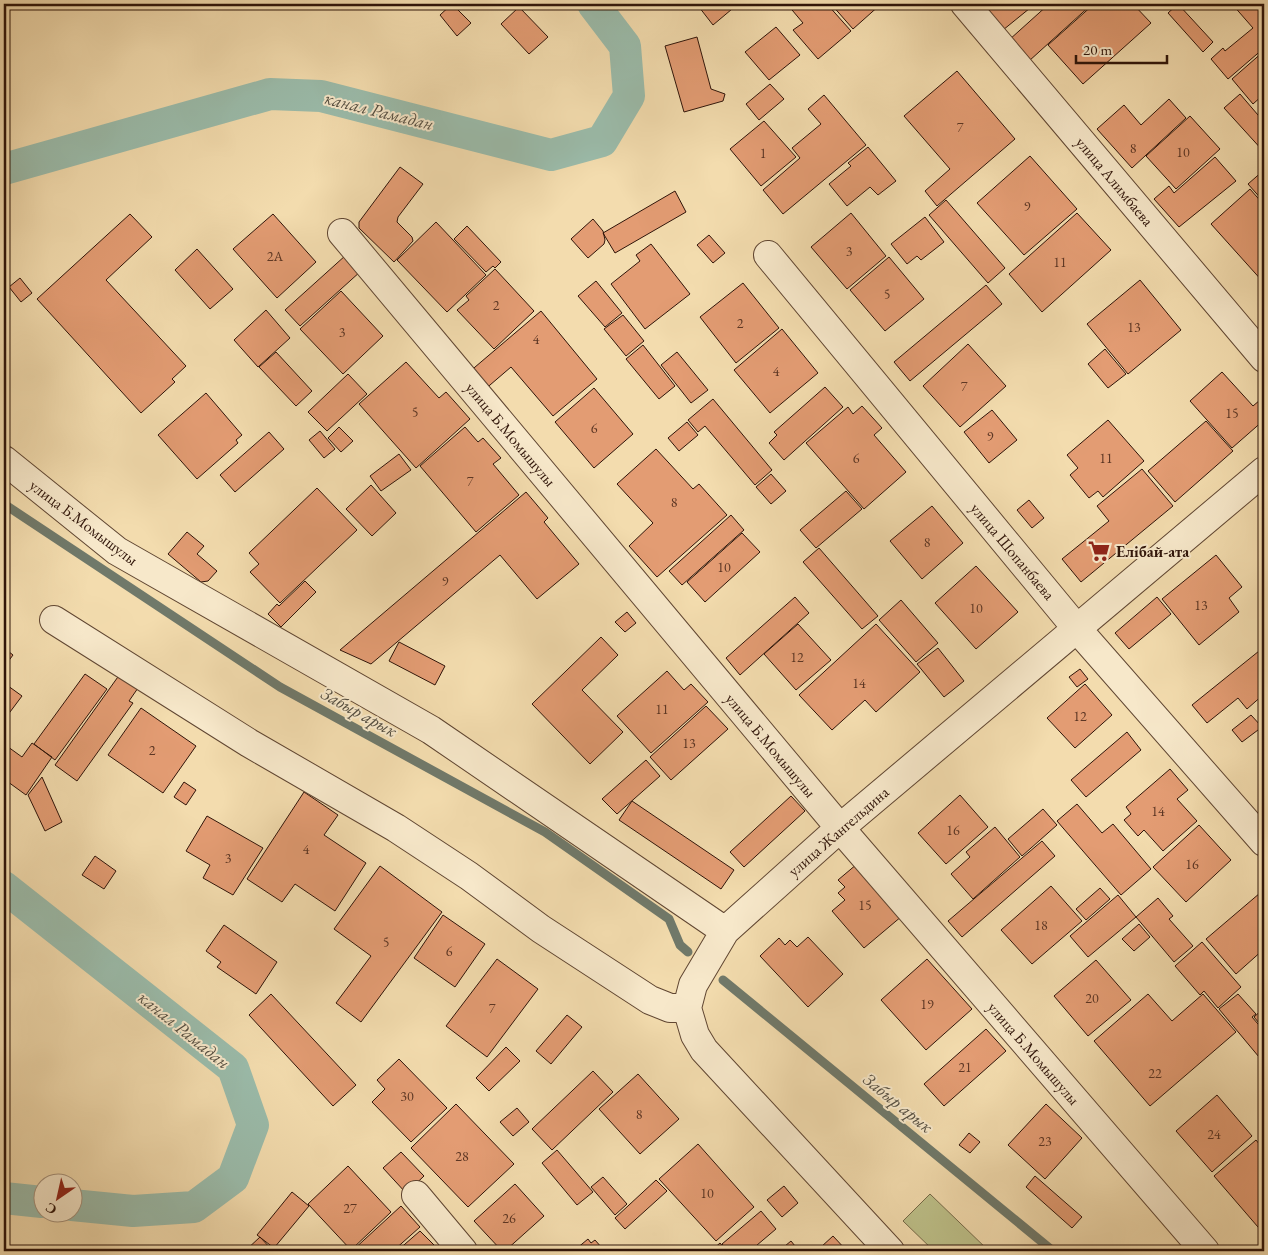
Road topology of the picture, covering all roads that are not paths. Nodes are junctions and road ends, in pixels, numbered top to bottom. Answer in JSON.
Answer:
{"nodes":[{"id":1,"x":965,"y":4,"type":"edge"},
{"id":2,"x":342,"y":233,"type":"dead end"},
{"id":3,"x":768,"y":255,"type":"dead end"},
{"id":4,"x":1264,"y":358,"type":"edge"},
{"id":5,"x":4,"y":460,"type":"edge"},
{"id":6,"x":1264,"y":470,"type":"edge"},
{"id":7,"x":54,"y":620,"type":"dead end"},
{"id":8,"x":1078,"y":630,"type":"junction"},
{"id":9,"x":840,"y":828,"type":"junction"},
{"id":10,"x":1264,"y":842,"type":"edge"},
{"id":11,"x":725,"y":931,"type":"junction"},
{"id":12,"x":686,"y":1008,"type":"junction"},
{"id":13,"x":416,"y":1195,"type":"dead end"},
{"id":14,"x":463,"y":1251,"type":"edge"},
{"id":15,"x":890,"y":1251,"type":"edge"},
{"id":16,"x":1205,"y":1251,"type":"edge"}],
"edges":[{"from":1,"to":4,"type":"street","name":"улица Алимбаева"},
{"from":2,"to":9,"type":"street","name":"улица Б.Момышулы"},
{"from":3,"to":8,"type":"street","name":"улица Шопанбаева"},
{"from":5,"to":11,"type":"street","name":"улица Б.Момышулы"},
{"from":6,"to":8,"type":"street","name":"улица Жангельдина"},
{"from":7,"to":12,"type":"street"},
{"from":8,"to":9,"type":"street","name":"улица Жангельдина"},
{"from":8,"to":10,"type":"street","name":"улица Шопанбаева"},
{"from":9,"to":11,"type":"street","name":"улица Жангельдина"},
{"from":9,"to":16,"type":"street","name":"улица Б.Момышулы"},
{"from":11,"to":12,"type":"street","name":"улица Жангельдина"},
{"from":12,"to":15,"type":"street"},
{"from":13,"to":14,"type":"street"}]}
